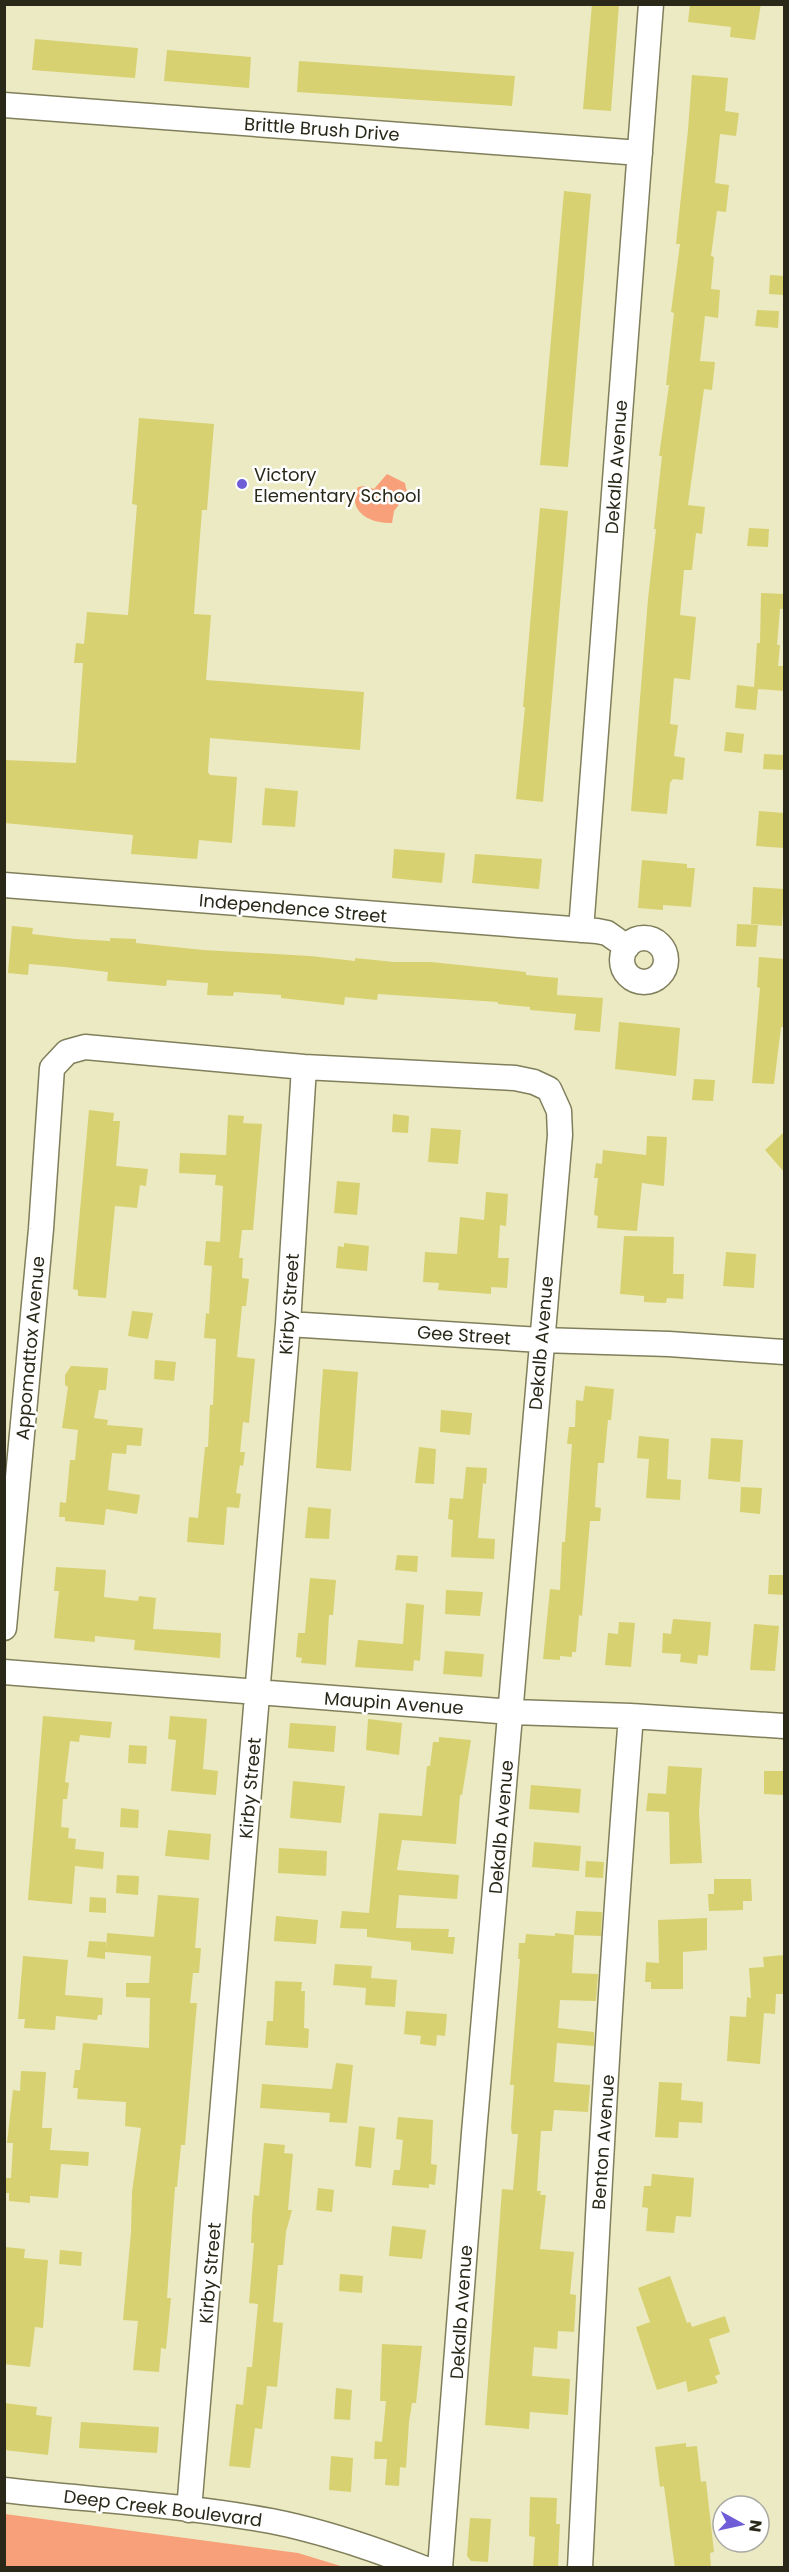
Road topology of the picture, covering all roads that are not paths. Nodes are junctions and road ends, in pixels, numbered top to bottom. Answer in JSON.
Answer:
{"nodes":[{"id":1,"x":651,"y":4,"type":"edge"},
{"id":2,"x":4,"y":105,"type":"edge"},
{"id":3,"x":640,"y":153,"type":"junction"},
{"id":4,"x":4,"y":885,"type":"edge"},
{"id":5,"x":581,"y":930,"type":"junction"},
{"id":6,"x":627,"y":947,"type":"dead end"},
{"id":7,"x":304,"y":1067,"type":"junction"},
{"id":8,"x":288,"y":1324,"type":"junction"},
{"id":9,"x":541,"y":1340,"type":"junction"},
{"id":10,"x":784,"y":1352,"type":"edge"},
{"id":11,"x":4,"y":1628,"type":"edge"},
{"id":12,"x":4,"y":1672,"type":"edge"},
{"id":13,"x":258,"y":1693,"type":"junction"},
{"id":14,"x":512,"y":1712,"type":"junction"},
{"id":15,"x":631,"y":1716,"type":"junction"},
{"id":16,"x":784,"y":1725,"type":"edge"},
{"id":17,"x":4,"y":2490,"type":"edge"},
{"id":18,"x":189,"y":2510,"type":"junction"},
{"id":19,"x":423,"y":2568,"type":"edge"},
{"id":20,"x":440,"y":2568,"type":"edge"},
{"id":21,"x":580,"y":2568,"type":"edge"}],
"edges":[{"from":1,"to":3,"type":"street","name":"Dekalb Avenue"},
{"from":2,"to":3,"type":"street","name":"Brittle Brush Drive"},
{"from":3,"to":5,"type":"street","name":"Dekalb Avenue"},
{"from":4,"to":5,"type":"street","name":"Independence Street"},
{"from":5,"to":6,"type":"street","name":"Independence Street"},
{"from":7,"to":8,"type":"street","name":"Kirby Street"},
{"from":7,"to":9,"type":"street","name":"Dekalb Avenue"},
{"from":7,"to":11,"type":"street","name":"Appomattox Avenue"},
{"from":8,"to":9,"type":"street","name":"Gee Street"},
{"from":8,"to":13,"type":"street","name":"Kirby Street"},
{"from":9,"to":10,"type":"street","name":"Gee Street"},
{"from":9,"to":14,"type":"street","name":"Dekalb Avenue"},
{"from":12,"to":13,"type":"street","name":"Maupin Avenue"},
{"from":13,"to":14,"type":"street","name":"Maupin Avenue"},
{"from":13,"to":18,"type":"street","name":"Kirby Street"},
{"from":14,"to":15,"type":"street","name":"Maupin Avenue"},
{"from":14,"to":20,"type":"street","name":"Dekalb Avenue"},
{"from":15,"to":16,"type":"street","name":"Maupin Avenue"},
{"from":15,"to":21,"type":"street","name":"Benton Avenue"},
{"from":17,"to":18,"type":"street","name":"Deep Creek Boulevard"},
{"from":18,"to":19,"type":"street","name":"Deep Creek Boulevard"}]}
